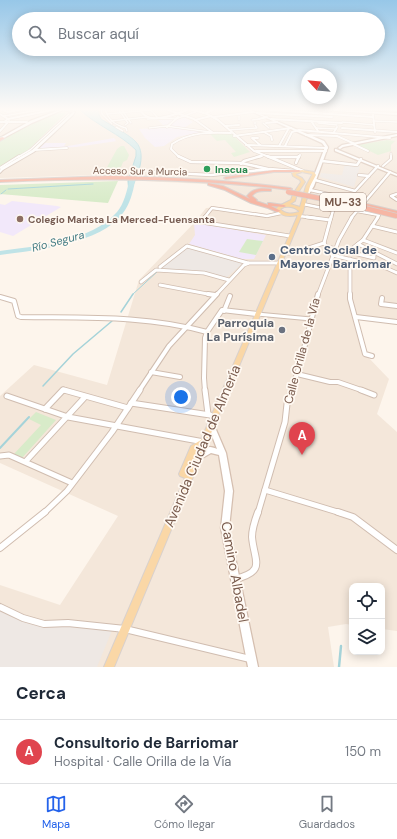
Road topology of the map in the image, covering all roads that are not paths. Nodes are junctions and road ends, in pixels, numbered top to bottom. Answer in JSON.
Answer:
{"nodes":[{"id":1,"x":40,"y":140,"type":"edge"},
{"id":2,"x":45,"y":140,"type":"edge"},
{"id":3,"x":178,"y":140,"type":"edge"},
{"id":4,"x":239,"y":140,"type":"edge"},
{"id":5,"x":254,"y":140,"type":"edge"},
{"id":6,"x":282,"y":140,"type":"edge"},
{"id":7,"x":288,"y":140,"type":"edge"},
{"id":8,"x":318,"y":140,"type":"edge"},
{"id":9,"x":346,"y":140,"type":"edge"},
{"id":10,"x":377,"y":140,"type":"edge"},
{"id":11,"x":354,"y":144,"type":"junction"},
{"id":12,"x":245,"y":145,"type":"junction"},
{"id":13,"x":260,"y":145,"type":"junction"},
{"id":14,"x":279,"y":146,"type":"junction"},
{"id":15,"x":285,"y":146,"type":"junction"},
{"id":16,"x":304,"y":146,"type":"junction"},
{"id":17,"x":67,"y":148,"type":"dead end"},
{"id":18,"x":327,"y":148,"type":"junction"},
{"id":19,"x":340,"y":149,"type":"junction"},
{"id":20,"x":34,"y":150,"type":"junction"},
{"id":21,"x":254,"y":151,"type":"junction"},
{"id":22,"x":302,"y":151,"type":"junction"},
{"id":23,"x":368,"y":151,"type":"dead end"},
{"id":24,"x":391,"y":154,"type":"dead end"},
{"id":25,"x":264,"y":156,"type":"junction"},
{"id":26,"x":299,"y":157,"type":"junction"},
{"id":27,"x":361,"y":159,"type":"junction"},
{"id":28,"x":322,"y":161,"type":"junction"},
{"id":29,"x":296,"y":163,"type":"dead end"},
{"id":30,"x":241,"y":164,"type":"junction"},
{"id":31,"x":378,"y":166,"type":"junction"},
{"id":32,"x":382,"y":166,"type":"dead end"},
{"id":33,"x":0,"y":168,"type":"edge"},
{"id":34,"x":268,"y":169,"type":"junction"},
{"id":35,"x":318,"y":169,"type":"junction"},
{"id":36,"x":263,"y":170,"type":"junction"},
{"id":37,"x":301,"y":171,"type":"junction"},
{"id":38,"x":308,"y":171,"type":"junction"},
{"id":39,"x":0,"y":172,"type":"edge"},
{"id":40,"x":151,"y":172,"type":"dead end"},
{"id":41,"x":390,"y":172,"type":"junction"},
{"id":42,"x":293,"y":173,"type":"junction"},
{"id":43,"x":359,"y":175,"type":"dead end"},
{"id":44,"x":397,"y":175,"type":"edge"},
{"id":45,"x":369,"y":176,"type":"junction"},
{"id":46,"x":0,"y":177,"type":"edge"},
{"id":47,"x":109,"y":178,"type":"junction"},
{"id":48,"x":156,"y":178,"type":"junction"},
{"id":49,"x":315,"y":180,"type":"junction"},
{"id":50,"x":2,"y":182,"type":"edge"},
{"id":51,"x":330,"y":184,"type":"junction"},
{"id":52,"x":310,"y":190,"type":"junction"},
{"id":53,"x":289,"y":191,"type":"junction"},
{"id":54,"x":327,"y":194,"type":"junction"},
{"id":55,"x":397,"y":194,"type":"edge"},
{"id":56,"x":305,"y":198,"type":"junction"},
{"id":57,"x":397,"y":200,"type":"edge"},
{"id":58,"x":303,"y":204,"type":"junction"},
{"id":59,"x":285,"y":206,"type":"junction"},
{"id":60,"x":332,"y":210,"type":"junction"},
{"id":61,"x":357,"y":211,"type":"junction"},
{"id":62,"x":280,"y":212,"type":"junction"},
{"id":63,"x":300,"y":213,"type":"junction"},
{"id":64,"x":397,"y":213,"type":"edge"},
{"id":65,"x":286,"y":215,"type":"junction"},
{"id":66,"x":397,"y":216,"type":"edge"},
{"id":67,"x":330,"y":220,"type":"junction"},
{"id":68,"x":294,"y":226,"type":"junction"},
{"id":69,"x":372,"y":226,"type":"junction"},
{"id":70,"x":397,"y":232,"type":"edge"},
{"id":71,"x":290,"y":236,"type":"junction"},
{"id":72,"x":363,"y":240,"type":"junction"},
{"id":73,"x":324,"y":243,"type":"junction"},
{"id":74,"x":358,"y":244,"type":"junction"},
{"id":75,"x":328,"y":247,"type":"junction"},
{"id":76,"x":336,"y":248,"type":"junction"},
{"id":77,"x":351,"y":252,"type":"junction"},
{"id":78,"x":283,"y":253,"type":"junction"},
{"id":79,"x":374,"y":253,"type":"junction"},
{"id":80,"x":397,"y":253,"type":"edge"},
{"id":81,"x":332,"y":255,"type":"junction"},
{"id":82,"x":350,"y":260,"type":"junction"},
{"id":83,"x":249,"y":263,"type":"junction"},
{"id":84,"x":278,"y":263,"type":"junction"},
{"id":85,"x":397,"y":264,"type":"edge"},
{"id":86,"x":160,"y":267,"type":"dead end"},
{"id":87,"x":397,"y":273,"type":"edge"},
{"id":88,"x":229,"y":280,"type":"junction"},
{"id":89,"x":141,"y":282,"type":"dead end"},
{"id":90,"x":160,"y":285,"type":"dead end"},
{"id":91,"x":215,"y":294,"type":"junction"},
{"id":92,"x":230,"y":296,"type":"dead end"},
{"id":93,"x":0,"y":297,"type":"edge"},
{"id":94,"x":382,"y":298,"type":"dead end"},
{"id":95,"x":397,"y":306,"type":"edge"},
{"id":96,"x":224,"y":311,"type":"junction"},
{"id":97,"x":257,"y":314,"type":"junction"},
{"id":98,"x":356,"y":317,"type":"junction"},
{"id":99,"x":311,"y":319,"type":"junction"},
{"id":100,"x":397,"y":322,"type":"edge"},
{"id":101,"x":188,"y":326,"type":"junction"},
{"id":102,"x":207,"y":332,"type":"junction"},
{"id":103,"x":372,"y":356,"type":"dead end"},
{"id":104,"x":151,"y":372,"type":"junction"},
{"id":105,"x":297,"y":374,"type":"junction"},
{"id":106,"x":180,"y":377,"type":"dead end"},
{"id":107,"x":374,"y":395,"type":"dead end"},
{"id":108,"x":7,"y":396,"type":"dead end"},
{"id":109,"x":86,"y":397,"type":"junction"},
{"id":110,"x":131,"y":403,"type":"junction"},
{"id":111,"x":128,"y":408,"type":"junction"},
{"id":112,"x":45,"y":409,"type":"junction"},
{"id":113,"x":212,"y":415,"type":"junction"},
{"id":114,"x":68,"y":417,"type":"junction"},
{"id":115,"x":211,"y":425,"type":"junction"},
{"id":116,"x":117,"y":426,"type":"junction"},
{"id":117,"x":204,"y":442,"type":"junction"},
{"id":118,"x":222,"y":453,"type":"junction"},
{"id":119,"x":0,"y":456,"type":"edge"},
{"id":120,"x":196,"y":460,"type":"junction"},
{"id":121,"x":26,"y":462,"type":"junction"},
{"id":122,"x":190,"y":476,"type":"junction"},
{"id":123,"x":72,"y":483,"type":"junction"},
{"id":124,"x":265,"y":490,"type":"junction"},
{"id":125,"x":0,"y":548,"type":"edge"},
{"id":126,"x":397,"y":550,"type":"edge"},
{"id":127,"x":235,"y":580,"type":"junction"},
{"id":128,"x":0,"y":607,"type":"edge"},
{"id":129,"x":125,"y":629,"type":"junction"},
{"id":130,"x":252,"y":663,"type":"edge"},
{"id":131,"x":109,"y":667,"type":"edge"}],
"edges":[{"from":1,"to":33,"type":"street"},
{"from":2,"to":20,"type":"street"},
{"from":3,"to":30,"type":"street"},
{"from":4,"to":12,"type":"street"},
{"from":5,"to":13,"type":"street"},
{"from":6,"to":14,"type":"street"},
{"from":7,"to":15,"type":"street"},
{"from":8,"to":18,"type":"main road"},
{"from":9,"to":11,"type":"street"},
{"from":10,"to":11,"type":"main road"},
{"from":11,"to":19,"type":"main road"},
{"from":11,"to":23,"type":"street"},
{"from":12,"to":13,"type":"street"},
{"from":12,"to":21,"type":"street"},
{"from":13,"to":14,"type":"street"},
{"from":14,"to":15,"type":"street"},
{"from":15,"to":16,"type":"street"},
{"from":16,"to":18,"type":"street"},
{"from":16,"to":22,"type":"street"},
{"from":17,"to":20,"type":"street"},
{"from":18,"to":19,"type":"main road"},
{"from":18,"to":22,"type":"street"},
{"from":18,"to":28,"type":"main road","name":"Avenida Ciudad de Almería"},
{"from":19,"to":27,"type":"main road"},
{"from":20,"to":39,"type":"street"},
{"from":21,"to":22,"type":"street"},
{"from":21,"to":25,"type":"street"},
{"from":22,"to":26,"type":"street"},
{"from":24,"to":32,"type":"street"},
{"from":25,"to":26,"type":"street"},
{"from":25,"to":30,"type":"street"},
{"from":25,"to":37,"type":"street"},
{"from":26,"to":29,"type":"street"},
{"from":27,"to":28,"type":"street"},
{"from":27,"to":31,"type":"main road"},
{"from":28,"to":35,"type":"main road","name":"Avenida Ciudad de Almería"},
{"from":30,"to":34,"type":"street"},
{"from":30,"to":36,"type":"street"},
{"from":31,"to":41,"type":"main road"},
{"from":31,"to":45,"type":"street"},
{"from":34,"to":36,"type":"street"},
{"from":34,"to":42,"type":"street"},
{"from":35,"to":38,"type":"main road"},
{"from":35,"to":49,"type":"main road","name":"Avenida Ciudad de Almería"},
{"from":36,"to":40,"type":"street"},
{"from":37,"to":38,"type":"main road"},
{"from":37,"to":42,"type":"highway"},
{"from":38,"to":56,"type":"main road"},
{"from":41,"to":44,"type":"main road"},
{"from":41,"to":61,"type":"street","name":"Calle Orilla de la Vía"},
{"from":42,"to":48,"type":"highway"},
{"from":42,"to":53,"type":"highway"},
{"from":42,"to":59,"type":"main road"},
{"from":43,"to":45,"type":"street"},
{"from":45,"to":51,"type":"street"},
{"from":46,"to":47,"type":"highway"},
{"from":47,"to":48,"type":"highway","name":"Acceso Sur a Murcia","number":"MU-33"},
{"from":47,"to":50,"type":"highway","name":"Acceso Sur a Murcia","number":"MU-33"},
{"from":48,"to":53,"type":"highway","name":"Acceso Sur a Murcia","number":"MU-33"},
{"from":48,"to":62,"type":"highway"},
{"from":49,"to":51,"type":"street"},
{"from":49,"to":52,"type":"main road","name":"Avenida Ciudad de Almería"},
{"from":51,"to":54,"type":"street"},
{"from":52,"to":54,"type":"street"},
{"from":52,"to":56,"type":"main road","name":"Avenida Ciudad de Almería"},
{"from":53,"to":59,"type":"highway"},
{"from":53,"to":64,"type":"highway","name":"Acceso Sur a Murcia","number":"MU-33"},
{"from":53,"to":66,"type":"highway","name":"Acceso Sur a Murcia","number":"MU-33","bridge":true},
{"from":54,"to":60,"type":"street"},
{"from":55,"to":57,"type":"street"},
{"from":56,"to":58,"type":"main road","name":"Avenida Ciudad de Almería"},
{"from":58,"to":60,"type":"street"},
{"from":58,"to":63,"type":"main road","name":"Avenida Ciudad de Almería"},
{"from":59,"to":62,"type":"main road"},
{"from":59,"to":63,"type":"main road"},
{"from":60,"to":67,"type":"street"},
{"from":61,"to":69,"type":"street"},
{"from":61,"to":76,"type":"street","name":"Calle Orilla de la Vía"},
{"from":62,"to":65,"type":"main road"},
{"from":62,"to":71,"type":"street"},
{"from":63,"to":65,"type":"main road"},
{"from":63,"to":67,"type":"street"},
{"from":63,"to":68,"type":"main road","name":"Avenida Ciudad de Almería"},
{"from":65,"to":68,"type":"main road"},
{"from":67,"to":73,"type":"street"},
{"from":68,"to":71,"type":"main road","name":"Avenida Ciudad de Almería"},
{"from":69,"to":70,"type":"street"},
{"from":69,"to":72,"type":"street"},
{"from":71,"to":78,"type":"main road","name":"Avenida Ciudad de Almería"},
{"from":72,"to":74,"type":"street"},
{"from":72,"to":80,"type":"street"},
{"from":73,"to":75,"type":"street"},
{"from":73,"to":78,"type":"street"},
{"from":74,"to":77,"type":"street"},
{"from":74,"to":79,"type":"street"},
{"from":75,"to":76,"type":"street"},
{"from":75,"to":81,"type":"street"},
{"from":76,"to":77,"type":"street"},
{"from":76,"to":81,"type":"street","name":"Calle Orilla de la Vía"},
{"from":77,"to":79,"type":"street"},
{"from":78,"to":84,"type":"main road","name":"Avenida Ciudad de Almería"},
{"from":79,"to":85,"type":"street"},
{"from":81,"to":82,"type":"street"},
{"from":81,"to":99,"type":"street","name":"Calle Orilla de la Vía"},
{"from":82,"to":87,"type":"street"},
{"from":82,"to":98,"type":"street"},
{"from":83,"to":84,"type":"street"},
{"from":83,"to":86,"type":"street"},
{"from":83,"to":88,"type":"street"},
{"from":84,"to":97,"type":"main road","name":"Avenida Ciudad de Almería"},
{"from":88,"to":89,"type":"street"},
{"from":88,"to":91,"type":"street"},
{"from":90,"to":91,"type":"street"},
{"from":91,"to":101,"type":"street"},
{"from":92,"to":96,"type":"street"},
{"from":93,"to":101,"type":"street"},
{"from":94,"to":95,"type":"street"},
{"from":96,"to":97,"type":"street"},
{"from":96,"to":102,"type":"street"},
{"from":97,"to":99,"type":"street"},
{"from":97,"to":113,"type":"main road","name":"Avenida Ciudad de Almería"},
{"from":98,"to":100,"type":"street"},
{"from":98,"to":103,"type":"street"},
{"from":99,"to":105,"type":"street","name":"Calle Orilla de la Vía"},
{"from":101,"to":102,"type":"street"},
{"from":101,"to":104,"type":"street"},
{"from":102,"to":113,"type":"street"},
{"from":104,"to":106,"type":"street"},
{"from":104,"to":110,"type":"street"},
{"from":105,"to":107,"type":"street"},
{"from":105,"to":124,"type":"street","name":"Calle Orilla de la Vía"},
{"from":108,"to":112,"type":"street"},
{"from":109,"to":111,"type":"street"},
{"from":109,"to":112,"type":"street"},
{"from":109,"to":114,"type":"street"},
{"from":110,"to":111,"type":"street"},
{"from":110,"to":113,"type":"street"},
{"from":111,"to":116,"type":"street"},
{"from":112,"to":114,"type":"street"},
{"from":113,"to":115,"type":"main road","name":"Avenida Ciudad de Almería"},
{"from":114,"to":116,"type":"street"},
{"from":114,"to":121,"type":"street"},
{"from":115,"to":117,"type":"main road","name":"Avenida Ciudad de Almería"},
{"from":115,"to":118,"type":"main road","name":"Camino Albadel"},
{"from":116,"to":117,"type":"street"},
{"from":116,"to":123,"type":"street"},
{"from":117,"to":120,"type":"main road","name":"Avenida Ciudad de Almería"},
{"from":117,"to":122,"type":"main road"},
{"from":118,"to":120,"type":"main road"},
{"from":118,"to":127,"type":"main road","name":"Camino Albadel"},
{"from":119,"to":121,"type":"street"},
{"from":120,"to":122,"type":"main road","name":"Avenida Ciudad de Almería"},
{"from":121,"to":123,"type":"street"},
{"from":122,"to":129,"type":"main road","name":"Avenida Ciudad de Almería"},
{"from":123,"to":125,"type":"street"},
{"from":124,"to":126,"type":"street"},
{"from":124,"to":127,"type":"street","name":"Calle Orilla de la Vía"},
{"from":127,"to":130,"type":"main road","name":"Camino Albadel"},
{"from":128,"to":129,"type":"street"},
{"from":129,"to":130,"type":"street"},
{"from":129,"to":131,"type":"main road","name":"Avenida Ciudad de Almería"}]}
